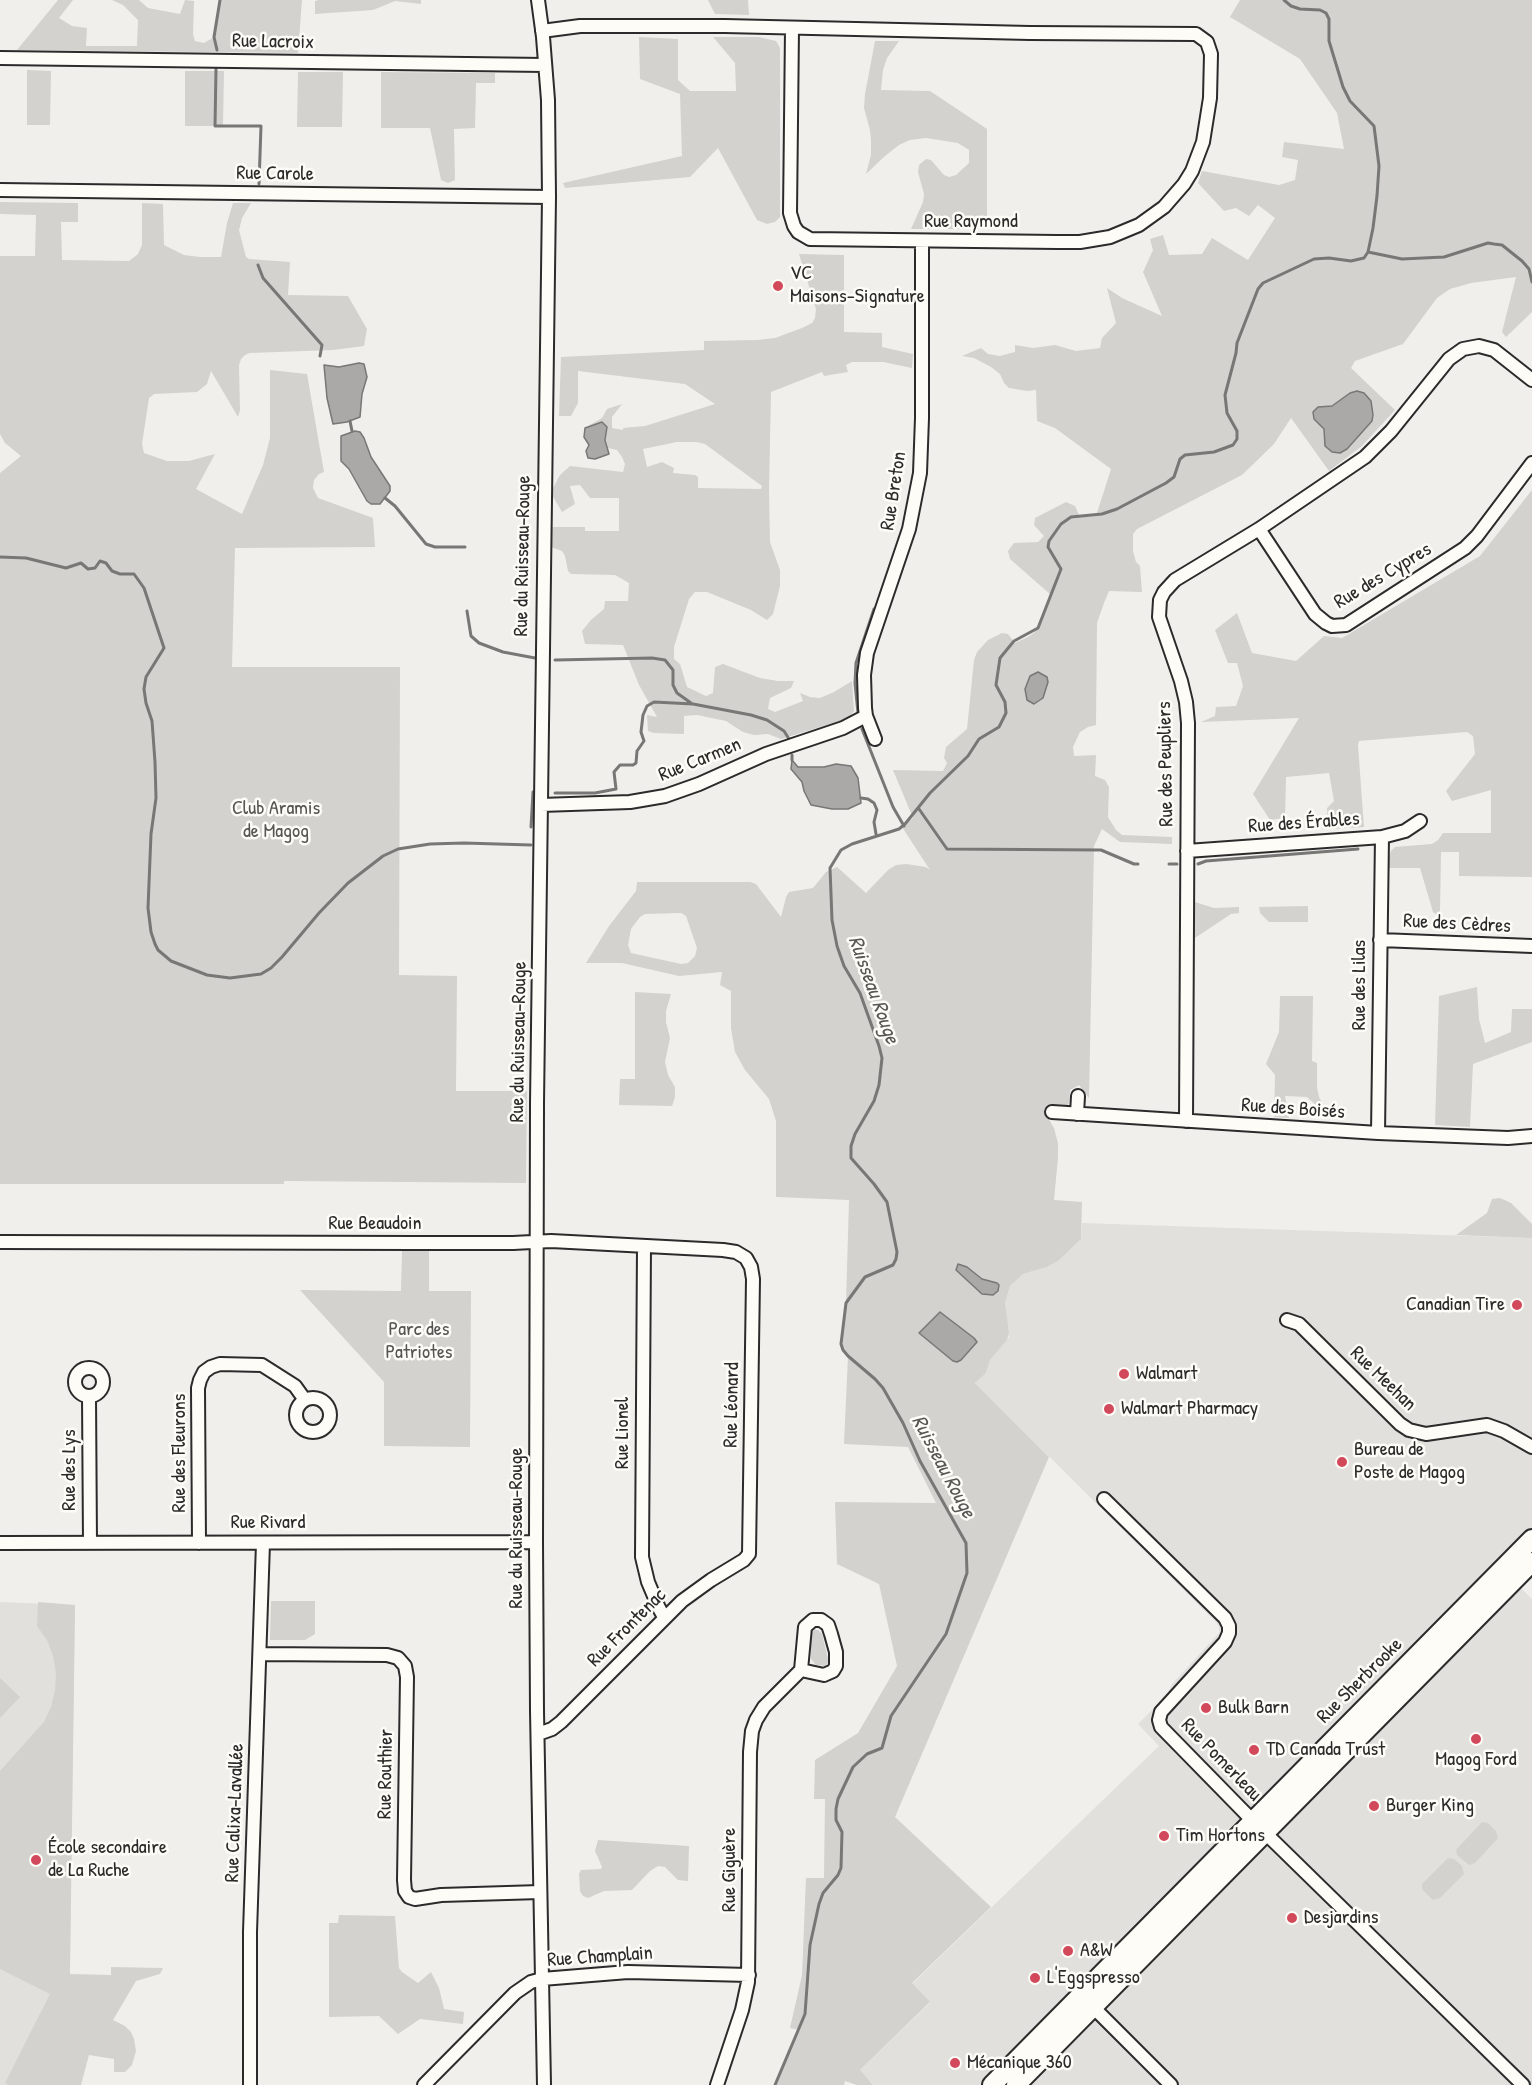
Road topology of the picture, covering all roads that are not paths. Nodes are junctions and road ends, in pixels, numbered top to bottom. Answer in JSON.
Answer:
{"nodes":[{"id":1,"x":538,"y":0,"type":"edge"},
{"id":2,"x":792,"y":29,"type":"junction"},
{"id":3,"x":542,"y":31,"type":"junction"},
{"id":4,"x":0,"y":58,"type":"edge"},
{"id":5,"x":545,"y":65,"type":"junction"},
{"id":6,"x":0,"y":190,"type":"edge"},
{"id":7,"x":549,"y":196,"type":"junction"},
{"id":8,"x":922,"y":241,"type":"junction"},
{"id":9,"x":1532,"y":379,"type":"edge"},
{"id":10,"x":1532,"y":463,"type":"edge"},
{"id":11,"x":1259,"y":529,"type":"junction"},
{"id":12,"x":866,"y":716,"type":"junction"},
{"id":13,"x":875,"y":739,"type":"dead end"},
{"id":14,"x":541,"y":804,"type":"junction"},
{"id":15,"x":1420,"y":820,"type":"dead end"},
{"id":16,"x":1382,"y":837,"type":"junction"},
{"id":17,"x":1187,"y":851,"type":"junction"},
{"id":18,"x":1380,"y":940,"type":"junction"},
{"id":19,"x":1532,"y":946,"type":"edge"},
{"id":20,"x":1077,"y":1096,"type":"dead end"},
{"id":21,"x":1053,"y":1112,"type":"dead end"},
{"id":22,"x":1077,"y":1114,"type":"junction"},
{"id":23,"x":1186,"y":1121,"type":"junction"},
{"id":24,"x":1378,"y":1133,"type":"junction"},
{"id":25,"x":1532,"y":1136,"type":"edge"},
{"id":26,"x":537,"y":1241,"type":"junction"},
{"id":27,"x":0,"y":1242,"type":"edge"},
{"id":28,"x":644,"y":1246,"type":"junction"},
{"id":29,"x":746,"y":1258,"type":"joint"},
{"id":30,"x":1287,"y":1320,"type":"dead end"},
{"id":31,"x":90,"y":1396,"type":"dead end"},
{"id":32,"x":305,"y":1400,"type":"dead end"},
{"id":33,"x":1532,"y":1447,"type":"edge"},
{"id":34,"x":1104,"y":1499,"type":"dead end"},
{"id":35,"x":1532,"y":1539,"type":"edge"},
{"id":36,"x":536,"y":1542,"type":"junction"},
{"id":37,"x":90,"y":1543,"type":"junction"},
{"id":38,"x":199,"y":1543,"type":"junction"},
{"id":39,"x":263,"y":1543,"type":"junction"},
{"id":40,"x":0,"y":1544,"type":"edge"},
{"id":41,"x":749,"y":1554,"type":"joint"},
{"id":42,"x":1532,"y":1562,"type":"edge"},
{"id":43,"x":664,"y":1617,"type":"junction"},
{"id":44,"x":261,"y":1654,"type":"junction"},
{"id":45,"x":801,"y":1670,"type":"junction"},
{"id":46,"x":538,"y":1734,"type":"junction"},
{"id":47,"x":1259,"y":1827,"type":"junction"},
{"id":48,"x":540,"y":1893,"type":"junction"},
{"id":49,"x":748,"y":1974,"type":"junction"},
{"id":50,"x":542,"y":1979,"type":"junction"},
{"id":51,"x":1087,"y":2001,"type":"junction"},
{"id":52,"x":250,"y":2085,"type":"edge"},
{"id":53,"x":424,"y":2085,"type":"edge"},
{"id":54,"x":544,"y":2085,"type":"edge"},
{"id":55,"x":717,"y":2085,"type":"edge"},
{"id":56,"x":992,"y":2085,"type":"edge"},
{"id":57,"x":1016,"y":2085,"type":"edge"},
{"id":58,"x":1171,"y":2085,"type":"edge"},
{"id":59,"x":1523,"y":2085,"type":"edge"}],
"edges":[{"from":1,"to":3,"type":"street","name":"Rue du Ruisseau-Rouge"},
{"from":2,"to":3,"type":"street"},
{"from":2,"to":8,"type":"street","name":"Rue Raymond"},
{"from":2,"to":8,"type":"street","name":"Rue Raymond"},
{"from":3,"to":5,"type":"street","name":"Rue du Ruisseau-Rouge"},
{"from":4,"to":5,"type":"street","name":"Rue Lacroix"},
{"from":5,"to":7,"type":"street","name":"Rue du Ruisseau-Rouge"},
{"from":6,"to":7,"type":"street","name":"Rue Carole"},
{"from":7,"to":14,"type":"street","name":"Rue du Ruisseau-Rouge"},
{"from":8,"to":12,"type":"street","name":"Rue Breton"},
{"from":9,"to":11,"type":"street","name":"Rue des Peupliers"},
{"from":10,"to":11,"type":"street","name":"Rue des Cypres"},
{"from":11,"to":17,"type":"street","name":"Rue des Peupliers"},
{"from":12,"to":13,"type":"street","name":"Rue Breton"},
{"from":12,"to":14,"type":"street","name":"Rue Carmen"},
{"from":14,"to":26,"type":"street","name":"Rue du Ruisseau-Rouge"},
{"from":15,"to":16,"type":"street","name":"Rue des Érables"},
{"from":16,"to":17,"type":"street","name":"Rue des Érables"},
{"from":16,"to":18,"type":"street","name":"Rue des Lilas"},
{"from":17,"to":23,"type":"street","name":"Rue des Peupliers"},
{"from":18,"to":19,"type":"street","name":"Rue des Cèdres"},
{"from":18,"to":24,"type":"street","name":"Rue des Lilas"},
{"from":20,"to":22,"type":"street"},
{"from":21,"to":22,"type":"street","name":"Rue des Boisés"},
{"from":22,"to":23,"type":"street","name":"Rue des Boisés"},
{"from":23,"to":24,"type":"street","name":"Rue des Boisés"},
{"from":24,"to":25,"type":"street","name":"Rue des Boisés"},
{"from":26,"to":27,"type":"street","name":"Rue Beaudoin"},
{"from":26,"to":28,"type":"street","name":"Rue Beaudoin"},
{"from":26,"to":36,"type":"street","name":"Rue du Ruisseau-Rouge"},
{"from":28,"to":29,"type":"street","name":"Rue Beaudoin"},
{"from":28,"to":43,"type":"street","name":"Rue Lionel"},
{"from":29,"to":41,"type":"street","name":"Rue Léonard"},
{"from":30,"to":33,"type":"street","name":"Rue Meehan"},
{"from":31,"to":37,"type":"street","name":"Rue des Lys"},
{"from":32,"to":38,"type":"street","name":"Rue des Fleurons"},
{"from":34,"to":47,"type":"street","name":"Rue Pomerleau"},
{"from":35,"to":47,"type":"main road","name":"Rue Sherbrooke"},
{"from":36,"to":39,"type":"street","name":"Rue Rivard"},
{"from":36,"to":46,"type":"street","name":"Rue du Ruisseau-Rouge"},
{"from":37,"to":38,"type":"street","name":"Rue Rivard"},
{"from":37,"to":40,"type":"street","name":"Rue Rivard"},
{"from":38,"to":39,"type":"street","name":"Rue Rivard"},
{"from":39,"to":44,"type":"street","name":"Rue Calixa-Lavallée"},
{"from":41,"to":43,"type":"street","name":"Rue Frontenac"},
{"from":42,"to":47,"type":"main road","name":"Rue Sherbrooke"},
{"from":43,"to":46,"type":"street","name":"Rue Frontenac"},
{"from":44,"to":48,"type":"street","name":"Rue Routhier"},
{"from":44,"to":52,"type":"street","name":"Rue Calixa-Lavallée"},
{"from":45,"to":45,"type":"street"},
{"from":45,"to":49,"type":"street","name":"Rue Giguère"},
{"from":46,"to":48,"type":"street","name":"Rue du Ruisseau-Rouge"},
{"from":47,"to":51,"type":"main road","name":"Rue Sherbrooke"},
{"from":47,"to":59,"type":"street","name":"Rue Pomerleau"},
{"from":48,"to":50,"type":"street","name":"Rue du Ruisseau-Rouge"},
{"from":49,"to":50,"type":"street","name":"Rue Champlain"},
{"from":49,"to":55,"type":"street","name":"Rue Giguère"},
{"from":50,"to":53,"type":"street","name":"Rue Champlain"},
{"from":50,"to":54,"type":"street","name":"Rue du Ruisseau-Rouge"},
{"from":51,"to":56,"type":"main road","name":"Rue Sherbrooke"},
{"from":51,"to":57,"type":"main road","name":"Rue Sherbrooke"},
{"from":51,"to":58,"type":"street"}]}
